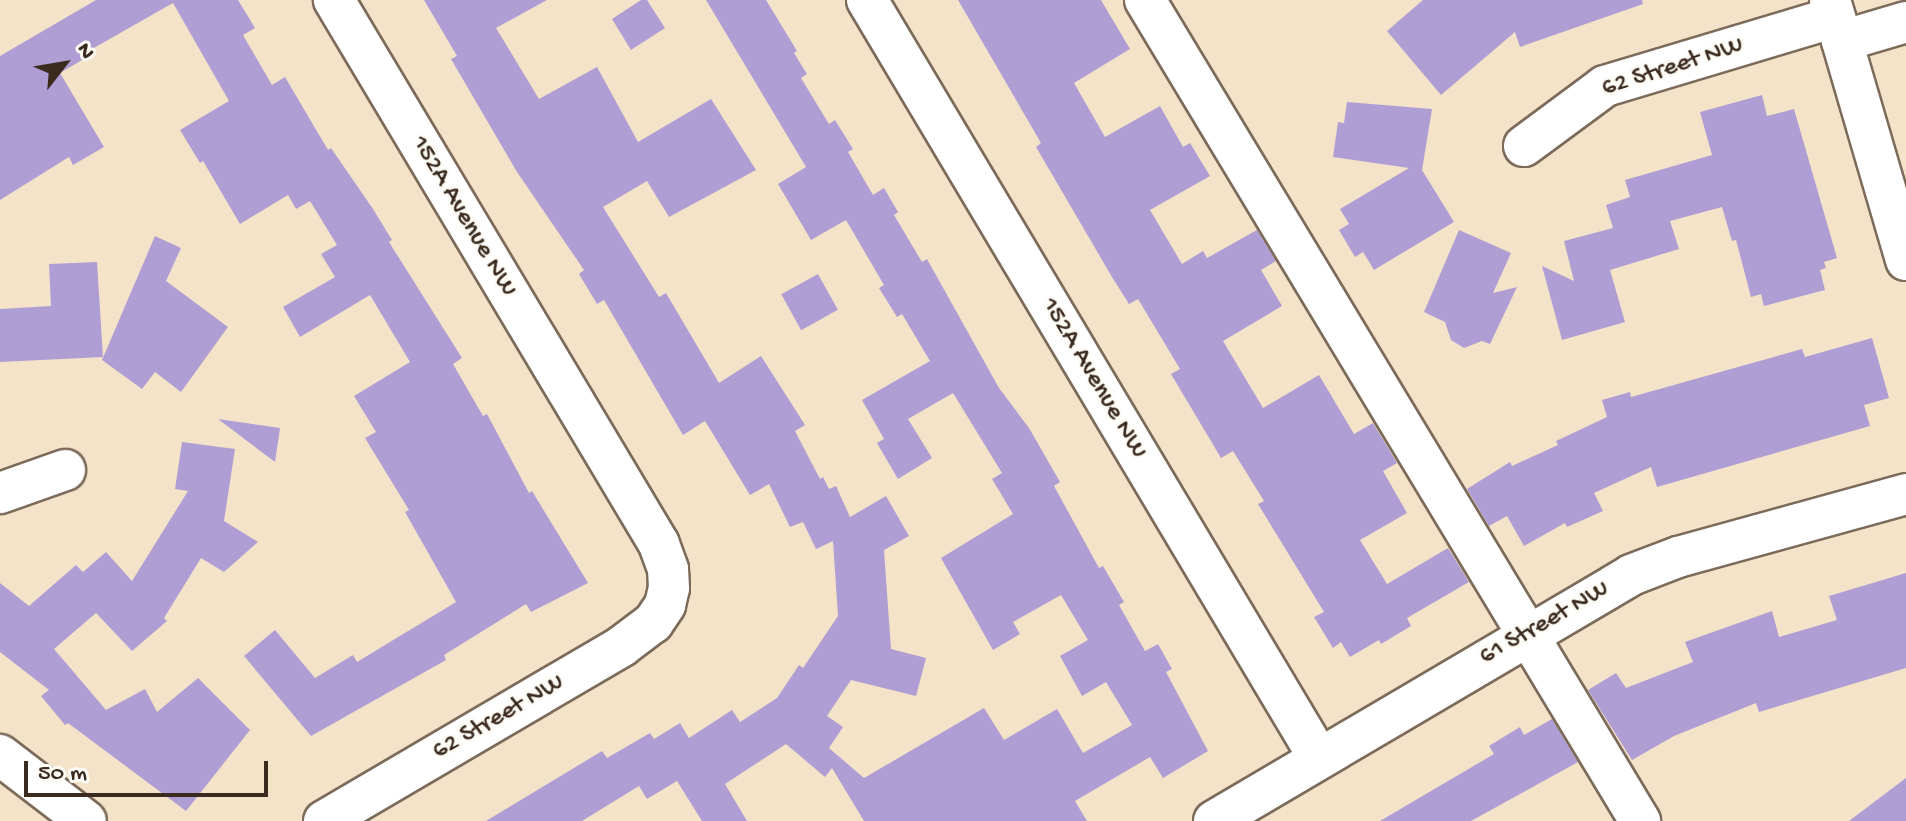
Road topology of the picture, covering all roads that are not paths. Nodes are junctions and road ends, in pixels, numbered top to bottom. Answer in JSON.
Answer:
{"nodes":[{"id":1,"x":334,"y":0,"type":"edge"},
{"id":2,"x":867,"y":0,"type":"edge"},
{"id":3,"x":1145,"y":0,"type":"edge"},
{"id":4,"x":1836,"y":19,"type":"edge"},
{"id":5,"x":1906,"y":22,"type":"edge"},
{"id":6,"x":1524,"y":146,"type":"dead end"},
{"id":7,"x":1906,"y":260,"type":"edge"},
{"id":8,"x":65,"y":470,"type":"dead end"},
{"id":9,"x":0,"y":493,"type":"edge"},
{"id":10,"x":1906,"y":494,"type":"edge"},
{"id":11,"x":665,"y":605,"type":"joint"},
{"id":12,"x":1529,"y":633,"type":"junction"},
{"id":13,"x":0,"y":755,"type":"edge"},
{"id":14,"x":1319,"y":758,"type":"junction"},
{"id":15,"x":86,"y":821,"type":"edge"},
{"id":16,"x":324,"y":821,"type":"edge"},
{"id":17,"x":1214,"y":821,"type":"edge"},
{"id":18,"x":1640,"y":821,"type":"edge"}],
"edges":[{"from":1,"to":11,"type":"street","name":"152A Avenue NW"},
{"from":2,"to":14,"type":"street","name":"152A Avenue NW"},
{"from":3,"to":12,"type":"street"},
{"from":4,"to":5,"type":"street","name":"62 Street NW"},
{"from":4,"to":6,"type":"street","name":"62 Street NW"},
{"from":4,"to":7,"type":"street"},
{"from":8,"to":9,"type":"street"},
{"from":10,"to":12,"type":"street","name":"61 Street NW"},
{"from":11,"to":16,"type":"street","name":"62 Street NW"},
{"from":12,"to":14,"type":"street","name":"61 Street NW"},
{"from":12,"to":18,"type":"street"},
{"from":13,"to":15,"type":"street"},
{"from":14,"to":17,"type":"street","name":"61 Street NW"}]}
